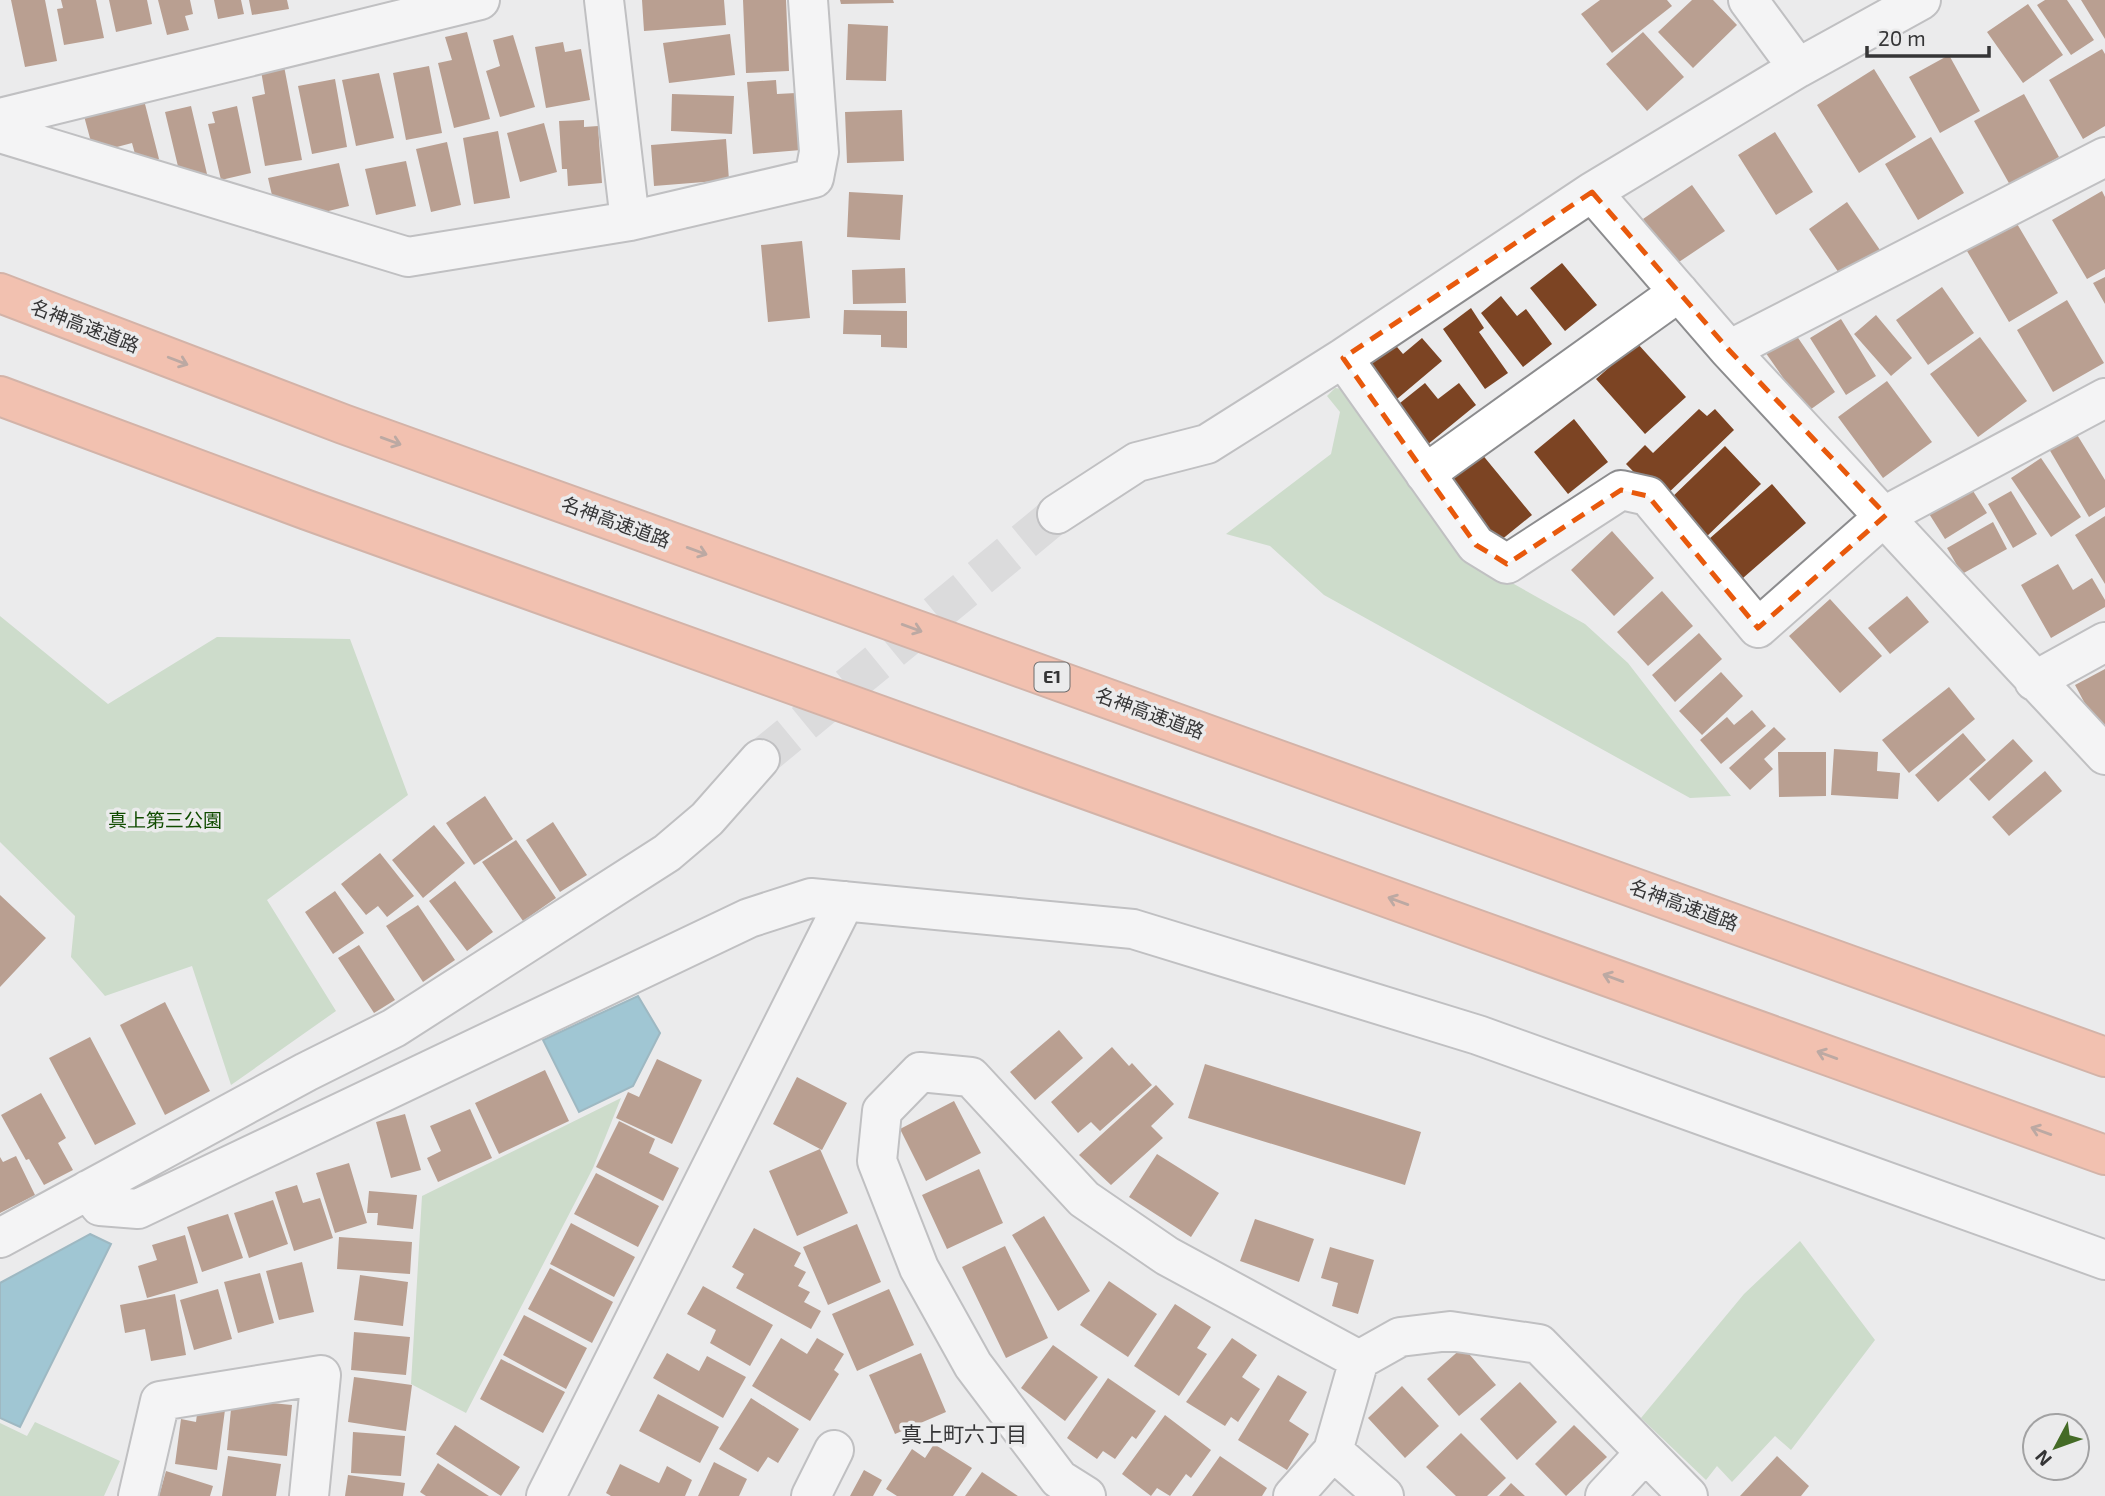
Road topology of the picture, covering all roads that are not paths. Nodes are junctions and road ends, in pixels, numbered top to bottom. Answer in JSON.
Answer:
{"nodes":[{"id":1,"x":480,"y":0,"type":"edge"},
{"id":2,"x":604,"y":0,"type":"edge"},
{"id":3,"x":808,"y":0,"type":"edge"},
{"id":4,"x":1748,"y":0,"type":"edge"},
{"id":5,"x":1921,"y":0,"type":"edge"},
{"id":6,"x":1798,"y":68,"type":"junction"},
{"id":7,"x":0,"y":118,"type":"edge"},
{"id":8,"x":0,"y":133,"type":"edge"},
{"id":9,"x":2105,"y":157,"type":"edge"},
{"id":10,"x":1592,"y":191,"type":"junction"},
{"id":11,"x":630,"y":221,"type":"junction"},
{"id":12,"x":1679,"y":292,"type":"junction"},
{"id":13,"x":0,"y":293,"type":"edge"},
{"id":14,"x":1729,"y":349,"type":"junction"},
{"id":15,"x":1343,"y":358,"type":"junction"},
{"id":16,"x":0,"y":396,"type":"edge"},
{"id":17,"x":2105,"y":398,"type":"edge"},
{"id":18,"x":1426,"y":474,"type":"junction"},
{"id":19,"x":1057,"y":514,"type":"tunnel mouth"},
{"id":20,"x":1886,"y":515,"type":"junction"},
{"id":21,"x":2105,"y":642,"type":"edge"},
{"id":22,"x":2034,"y":681,"type":"junction"},
{"id":23,"x":2105,"y":755,"type":"edge"},
{"id":24,"x":760,"y":758,"type":"tunnel mouth"},
{"id":25,"x":845,"y":901,"type":"junction"},
{"id":26,"x":2105,"y":1057,"type":"edge"},
{"id":27,"x":2105,"y":1154,"type":"edge"},
{"id":28,"x":88,"y":1190,"type":"junction"},
{"id":29,"x":0,"y":1238,"type":"edge"},
{"id":30,"x":2105,"y":1260,"type":"edge"},
{"id":31,"x":1359,"y":1360,"type":"junction"},
{"id":32,"x":834,"y":1450,"type":"dead end"},
{"id":33,"x":1333,"y":1451,"type":"junction"},
{"id":34,"x":1644,"y":1454,"type":"junction"},
{"id":35,"x":138,"y":1496,"type":"edge"},
{"id":36,"x":309,"y":1496,"type":"edge"},
{"id":37,"x":547,"y":1496,"type":"edge"},
{"id":38,"x":811,"y":1496,"type":"edge"},
{"id":39,"x":1086,"y":1496,"type":"edge"},
{"id":40,"x":1293,"y":1496,"type":"edge"},
{"id":41,"x":1384,"y":1496,"type":"edge"},
{"id":42,"x":1605,"y":1496,"type":"edge"},
{"id":43,"x":1688,"y":1496,"type":"edge"}],
"edges":[{"from":1,"to":7,"type":"street"},
{"from":2,"to":11,"type":"street"},
{"from":3,"to":11,"type":"street"},
{"from":4,"to":6,"type":"street"},
{"from":5,"to":6,"type":"street"},
{"from":6,"to":10,"type":"street"},
{"from":8,"to":11,"type":"street"},
{"from":9,"to":14,"type":"street"},
{"from":10,"to":12,"type":"street"},
{"from":10,"to":15,"type":"street"},
{"from":12,"to":14,"type":"street"},
{"from":12,"to":18,"type":"street"},
{"from":13,"to":26,"type":"highway","name":"名神高速道路","number":"E1","one_way":true},
{"from":14,"to":20,"type":"street"},
{"from":15,"to":18,"type":"street"},
{"from":15,"to":19,"type":"street"},
{"from":27,"to":16,"type":"highway","one_way":true},
{"from":17,"to":20,"type":"street"},
{"from":18,"to":20,"type":"street"},
{"from":20,"to":22,"type":"street"},
{"from":21,"to":22,"type":"street"},
{"from":22,"to":23,"type":"street"},
{"from":24,"to":28,"type":"street"},
{"from":25,"to":28,"type":"street"},
{"from":25,"to":30,"type":"street"},
{"from":25,"to":37,"type":"street"},
{"from":28,"to":29,"type":"street"},
{"from":31,"to":33,"type":"street"},
{"from":31,"to":34,"type":"street"},
{"from":31,"to":39,"type":"street"},
{"from":32,"to":38,"type":"street"},
{"from":33,"to":40,"type":"street"},
{"from":33,"to":41,"type":"street"},
{"from":34,"to":42,"type":"street"},
{"from":34,"to":43,"type":"street"},
{"from":35,"to":36,"type":"street"}]}
